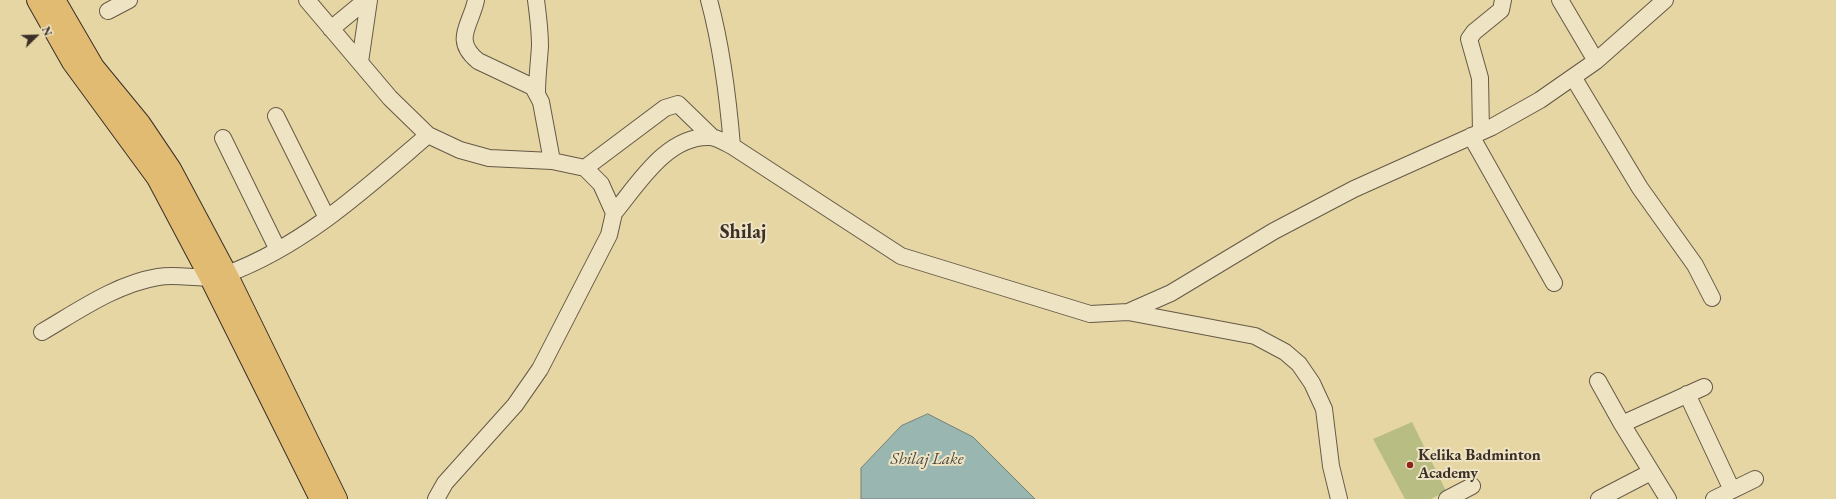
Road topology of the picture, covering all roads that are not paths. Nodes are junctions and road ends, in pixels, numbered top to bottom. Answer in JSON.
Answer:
{"nodes":[{"id":1,"x":37,"y":0,"type":"edge"},
{"id":2,"x":55,"y":0,"type":"edge"},
{"id":3,"x":129,"y":0,"type":"edge"},
{"id":4,"x":307,"y":0,"type":"edge"},
{"id":5,"x":366,"y":0,"type":"edge"},
{"id":6,"x":369,"y":0,"type":"edge"},
{"id":7,"x":476,"y":0,"type":"edge"},
{"id":8,"x":536,"y":0,"type":"edge"},
{"id":9,"x":709,"y":0,"type":"edge"},
{"id":10,"x":1503,"y":0,"type":"edge"},
{"id":11,"x":1560,"y":0,"type":"edge"},
{"id":12,"x":1665,"y":0,"type":"edge"},
{"id":13,"x":108,"y":12,"type":"dead end"},
{"id":14,"x":331,"y":29,"type":"junction"},
{"id":15,"x":1596,"y":61,"type":"junction"},
{"id":16,"x":360,"y":62,"type":"junction"},
{"id":17,"x":1573,"y":77,"type":"junction"},
{"id":18,"x":537,"y":93,"type":"junction"},
{"id":19,"x":276,"y":116,"type":"dead end"},
{"id":20,"x":1476,"y":134,"type":"junction"},
{"id":21,"x":428,"y":135,"type":"junction"},
{"id":22,"x":711,"y":136,"type":"junction"},
{"id":23,"x":223,"y":138,"type":"dead end"},
{"id":24,"x":732,"y":146,"type":"junction"},
{"id":25,"x":552,"y":161,"type":"junction"},
{"id":26,"x":585,"y":168,"type":"junction"},
{"id":27,"x":614,"y":213,"type":"junction"},
{"id":28,"x":327,"y":218,"type":"junction"},
{"id":29,"x":278,"y":250,"type":"junction"},
{"id":30,"x":218,"y":276,"type":"junction"},
{"id":31,"x":1554,"y":283,"type":"dead end"},
{"id":32,"x":1712,"y":298,"type":"dead end"},
{"id":33,"x":1128,"y":312,"type":"junction"},
{"id":34,"x":42,"y":332,"type":"dead end"},
{"id":35,"x":1598,"y":381,"type":"dead end"},
{"id":36,"x":1704,"y":387,"type":"dead end"},
{"id":37,"x":1687,"y":394,"type":"junction"},
{"id":38,"x":1622,"y":424,"type":"junction"},
{"id":39,"x":1651,"y":472,"type":"junction"},
{"id":40,"x":1755,"y":479,"type":"dead end"},
{"id":41,"x":1472,"y":486,"type":"dead end"},
{"id":42,"x":1732,"y":490,"type":"junction"},
{"id":43,"x":320,"y":499,"type":"edge"},
{"id":44,"x":337,"y":499,"type":"edge"},
{"id":45,"x":436,"y":499,"type":"edge"},
{"id":46,"x":1339,"y":499,"type":"edge"},
{"id":47,"x":1447,"y":499,"type":"edge"},
{"id":48,"x":1599,"y":499,"type":"edge"},
{"id":49,"x":1668,"y":499,"type":"edge"},
{"id":50,"x":1714,"y":499,"type":"edge"}],
"edges":[{"from":1,"to":30,"type":"main road"},
{"from":2,"to":30,"type":"main road"},
{"from":3,"to":13,"type":"street"},
{"from":4,"to":14,"type":"street"},
{"from":5,"to":14,"type":"street"},
{"from":6,"to":16,"type":"street"},
{"from":7,"to":18,"type":"street"},
{"from":8,"to":18,"type":"street"},
{"from":9,"to":24,"type":"street"},
{"from":10,"to":20,"type":"street"},
{"from":11,"to":15,"type":"street"},
{"from":12,"to":15,"type":"street"},
{"from":14,"to":16,"type":"street"},
{"from":15,"to":17,"type":"street"},
{"from":16,"to":21,"type":"street"},
{"from":17,"to":20,"type":"street"},
{"from":17,"to":32,"type":"street"},
{"from":18,"to":25,"type":"street"},
{"from":19,"to":28,"type":"street"},
{"from":20,"to":31,"type":"street"},
{"from":20,"to":33,"type":"street"},
{"from":21,"to":25,"type":"street"},
{"from":21,"to":28,"type":"street"},
{"from":22,"to":24,"type":"street"},
{"from":22,"to":26,"type":"street"},
{"from":22,"to":27,"type":"street"},
{"from":23,"to":29,"type":"street"},
{"from":24,"to":33,"type":"street"},
{"from":25,"to":26,"type":"street"},
{"from":26,"to":27,"type":"street"},
{"from":27,"to":45,"type":"street"},
{"from":28,"to":29,"type":"street"},
{"from":29,"to":30,"type":"street"},
{"from":30,"to":34,"type":"street"},
{"from":30,"to":43,"type":"main road"},
{"from":30,"to":44,"type":"main road"},
{"from":33,"to":46,"type":"street"},
{"from":35,"to":38,"type":"street"},
{"from":36,"to":37,"type":"street"},
{"from":37,"to":38,"type":"street"},
{"from":37,"to":42,"type":"street"},
{"from":38,"to":39,"type":"street"},
{"from":39,"to":48,"type":"street"},
{"from":39,"to":49,"type":"street"},
{"from":40,"to":42,"type":"street"},
{"from":41,"to":47,"type":"street"},
{"from":42,"to":50,"type":"street"}]}
